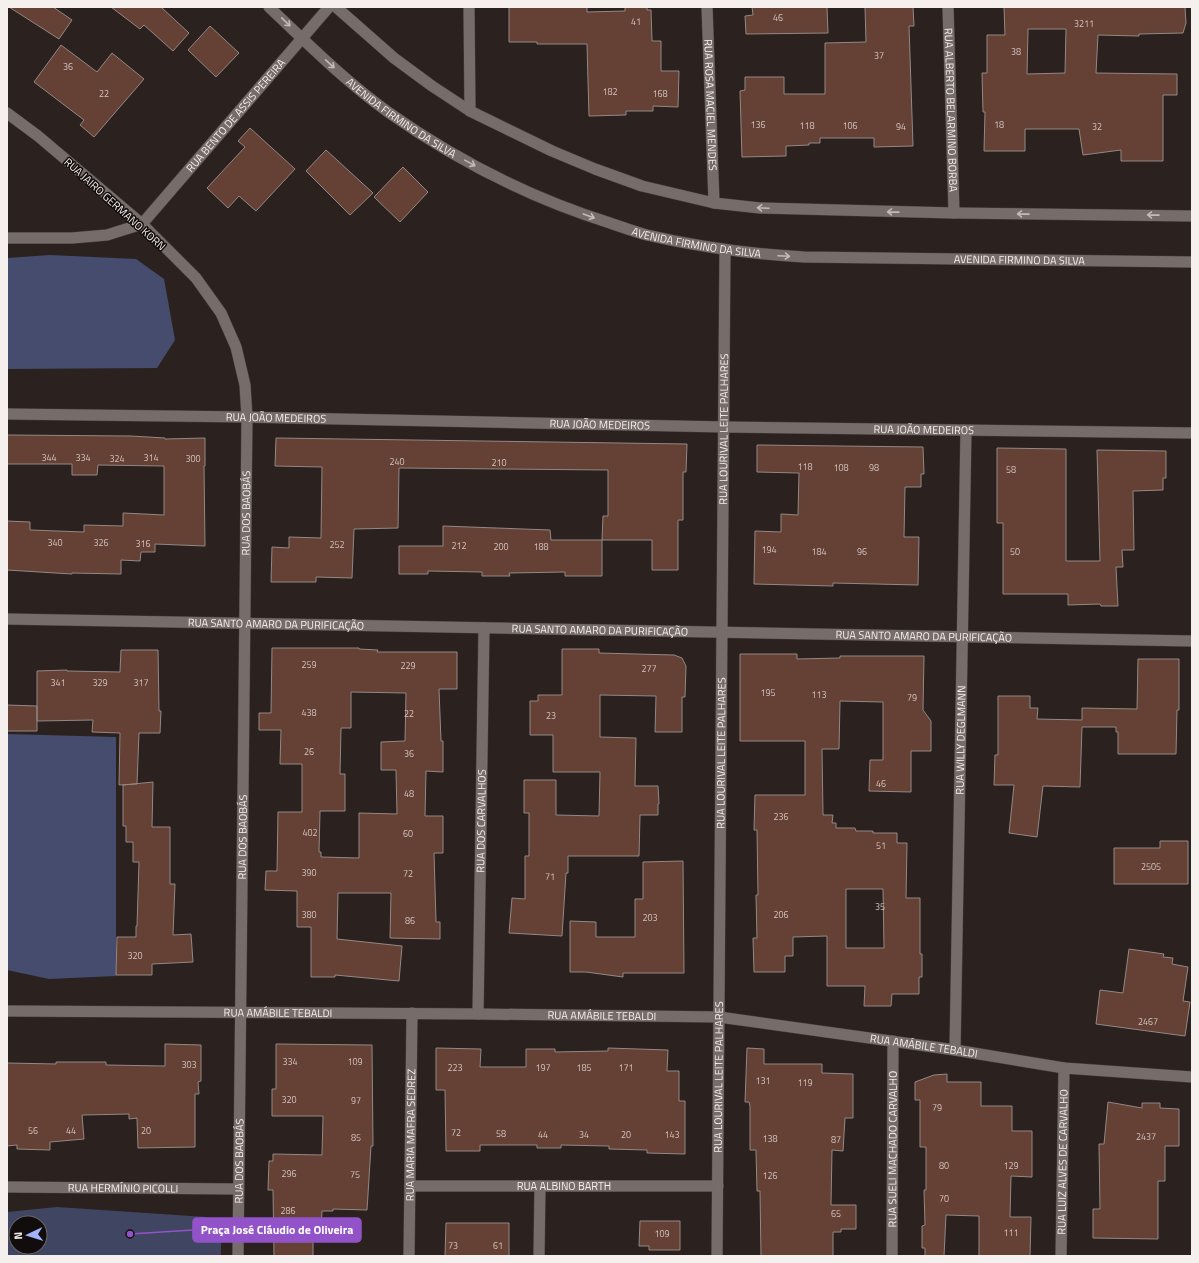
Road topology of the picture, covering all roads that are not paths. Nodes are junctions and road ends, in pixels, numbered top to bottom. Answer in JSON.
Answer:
{"nodes":[{"id":1,"x":270,"y":7,"type":"edge"},
{"id":2,"x":329,"y":7,"type":"edge"},
{"id":3,"x":336,"y":7,"type":"edge"},
{"id":4,"x":469,"y":7,"type":"edge"},
{"id":5,"x":707,"y":7,"type":"edge"},
{"id":6,"x":948,"y":7,"type":"edge"},
{"id":7,"x":302,"y":38,"type":"junction"},
{"id":8,"x":470,"y":111,"type":"junction"},
{"id":9,"x":7,"y":113,"type":"edge"},
{"id":10,"x":714,"y":203,"type":"junction"},
{"id":11,"x":954,"y":213,"type":"junction"},
{"id":12,"x":1192,"y":216,"type":"edge"},
{"id":13,"x":142,"y":224,"type":"junction"},
{"id":14,"x":7,"y":238,"type":"edge"},
{"id":15,"x":725,"y":250,"type":"junction"},
{"id":16,"x":1192,"y":262,"type":"edge"},
{"id":17,"x":7,"y":414,"type":"edge"},
{"id":18,"x":247,"y":417,"type":"junction"},
{"id":19,"x":724,"y":427,"type":"junction"},
{"id":20,"x":966,"y":431,"type":"junction"},
{"id":21,"x":1192,"y":433,"type":"edge"},
{"id":22,"x":7,"y":619,"type":"edge"},
{"id":23,"x":245,"y":623,"type":"junction"},
{"id":24,"x":484,"y":628,"type":"junction"},
{"id":25,"x":722,"y":632,"type":"junction"},
{"id":26,"x":962,"y":637,"type":"junction"},
{"id":27,"x":1192,"y":641,"type":"edge"},
{"id":28,"x":7,"y":1011,"type":"edge"},
{"id":29,"x":240,"y":1011,"type":"junction"},
{"id":30,"x":412,"y":1013,"type":"junction"},
{"id":31,"x":478,"y":1014,"type":"junction"},
{"id":32,"x":719,"y":1018,"type":"junction"},
{"id":33,"x":893,"y":1041,"type":"junction"},
{"id":34,"x":955,"y":1050,"type":"junction"},
{"id":35,"x":1064,"y":1068,"type":"junction"},
{"id":36,"x":1192,"y":1077,"type":"edge"},
{"id":37,"x":410,"y":1186,"type":"junction"},
{"id":38,"x":540,"y":1186,"type":"junction"},
{"id":39,"x":718,"y":1186,"type":"junction"},
{"id":40,"x":7,"y":1187,"type":"edge"},
{"id":41,"x":238,"y":1189,"type":"junction"},
{"id":42,"x":238,"y":1256,"type":"edge"},
{"id":43,"x":410,"y":1256,"type":"edge"},
{"id":44,"x":539,"y":1256,"type":"edge"},
{"id":45,"x":717,"y":1256,"type":"edge"},
{"id":46,"x":892,"y":1256,"type":"edge"},
{"id":47,"x":1061,"y":1256,"type":"edge"}],
"edges":[{"from":1,"to":7,"type":"street","name":"AVENIDA FIRMINO DA SILVA","one_way":true},
{"from":2,"to":7,"type":"street","name":"RUA BENTO DE ASSIS PEREIRA"},
{"from":3,"to":8,"type":"street"},
{"from":4,"to":8,"type":"street"},
{"from":5,"to":10,"type":"street","name":"RUA ROSA MACIEL MENDES"},
{"from":6,"to":11,"type":"street","name":"RUA ALBERTO BELARMINO BORBA"},
{"from":7,"to":13,"type":"street","name":"RUA BENTO DE ASSIS PEREIRA"},
{"from":7,"to":15,"type":"street","name":"AVENIDA FIRMINO DA SILVA","one_way":true},
{"from":8,"to":10,"type":"street"},
{"from":9,"to":13,"type":"street","name":"RUA JAIRO GERMANO KORN"},
{"from":11,"to":10,"type":"street","one_way":true},
{"from":12,"to":11,"type":"street","one_way":true},
{"from":13,"to":14,"type":"street"},
{"from":13,"to":18,"type":"street","name":"RUA JAIRO GERMANO KORN"},
{"from":15,"to":16,"type":"street","name":"AVENIDA FIRMINO DA SILVA","one_way":true},
{"from":15,"to":19,"type":"street","name":"RUA LOURIVAL LEITE PALHARES"},
{"from":17,"to":18,"type":"street","name":"RUA JOÃO MEDEIROS"},
{"from":18,"to":19,"type":"street","name":"RUA JOÃO MEDEIROS"},
{"from":18,"to":23,"type":"street","name":"RUA DOS BAOBÁS"},
{"from":19,"to":20,"type":"street","name":"RUA JOÃO MEDEIROS"},
{"from":19,"to":25,"type":"street","name":"RUA LOURIVAL LEITE PALHARES"},
{"from":20,"to":21,"type":"street","name":"RUA JOÃO MEDEIROS"},
{"from":20,"to":26,"type":"street","name":"RUA WILLY DEGLMANN"},
{"from":22,"to":23,"type":"street","name":"RUA SANTO AMARO DA PURIFICAÇÃO"},
{"from":23,"to":24,"type":"street","name":"RUA SANTO AMARO DA PURIFICAÇÃO"},
{"from":23,"to":29,"type":"street","name":"RUA DOS BAOBÁS"},
{"from":24,"to":25,"type":"street","name":"RUA SANTO AMARO DA PURIFICAÇÃO"},
{"from":24,"to":31,"type":"street","name":"RUA DOS CARVALHOS"},
{"from":25,"to":26,"type":"street","name":"RUA SANTO AMARO DA PURIFICAÇÃO"},
{"from":25,"to":32,"type":"street","name":"RUA LOURIVAL LEITE PALHARES"},
{"from":26,"to":27,"type":"street","name":"RUA SANTO AMARO DA PURIFICAÇÃO"},
{"from":26,"to":34,"type":"street","name":"RUA WILLY DEGLMANN"},
{"from":28,"to":29,"type":"street","name":"RUA AMÁBILE TEBALDI"},
{"from":29,"to":30,"type":"street","name":"RUA AMÁBILE TEBALDI"},
{"from":29,"to":41,"type":"street","name":"RUA DOS BAOBÁS"},
{"from":30,"to":31,"type":"street","name":"RUA AMÁBILE TEBALDI"},
{"from":30,"to":37,"type":"street","name":"RUA MARIA MAFRA SEDREZ"},
{"from":31,"to":32,"type":"street","name":"RUA AMÁBILE TEBALDI"},
{"from":32,"to":33,"type":"street","name":"RUA AMÁBILE TEBALDI"},
{"from":32,"to":39,"type":"street","name":"RUA LOURIVAL LEITE PALHARES"},
{"from":33,"to":34,"type":"street","name":"RUA AMÁBILE TEBALDI"},
{"from":33,"to":46,"type":"street","name":"RUA SUELI MACHADO CARVALHO"},
{"from":34,"to":35,"type":"street","name":"RUA AMÁBILE TEBALDI"},
{"from":35,"to":36,"type":"street","name":"RUA AMÁBILE TEBALDI"},
{"from":35,"to":47,"type":"street","name":"RUA LUIZ ALVES DE CARVALHO"},
{"from":37,"to":38,"type":"street","name":"RUA ALBINO BARTH"},
{"from":37,"to":43,"type":"street","name":"RUA MARIA MAFRA SEDREZ"},
{"from":38,"to":39,"type":"street","name":"RUA ALBINO BARTH"},
{"from":38,"to":44,"type":"street"},
{"from":39,"to":45,"type":"street","name":"RUA LOURIVAL LEITE PALHARES"},
{"from":40,"to":41,"type":"street","name":"RUA HERMÍNIO PICOLLI"},
{"from":41,"to":42,"type":"street","name":"RUA DOS BAOBÁS"}]}
